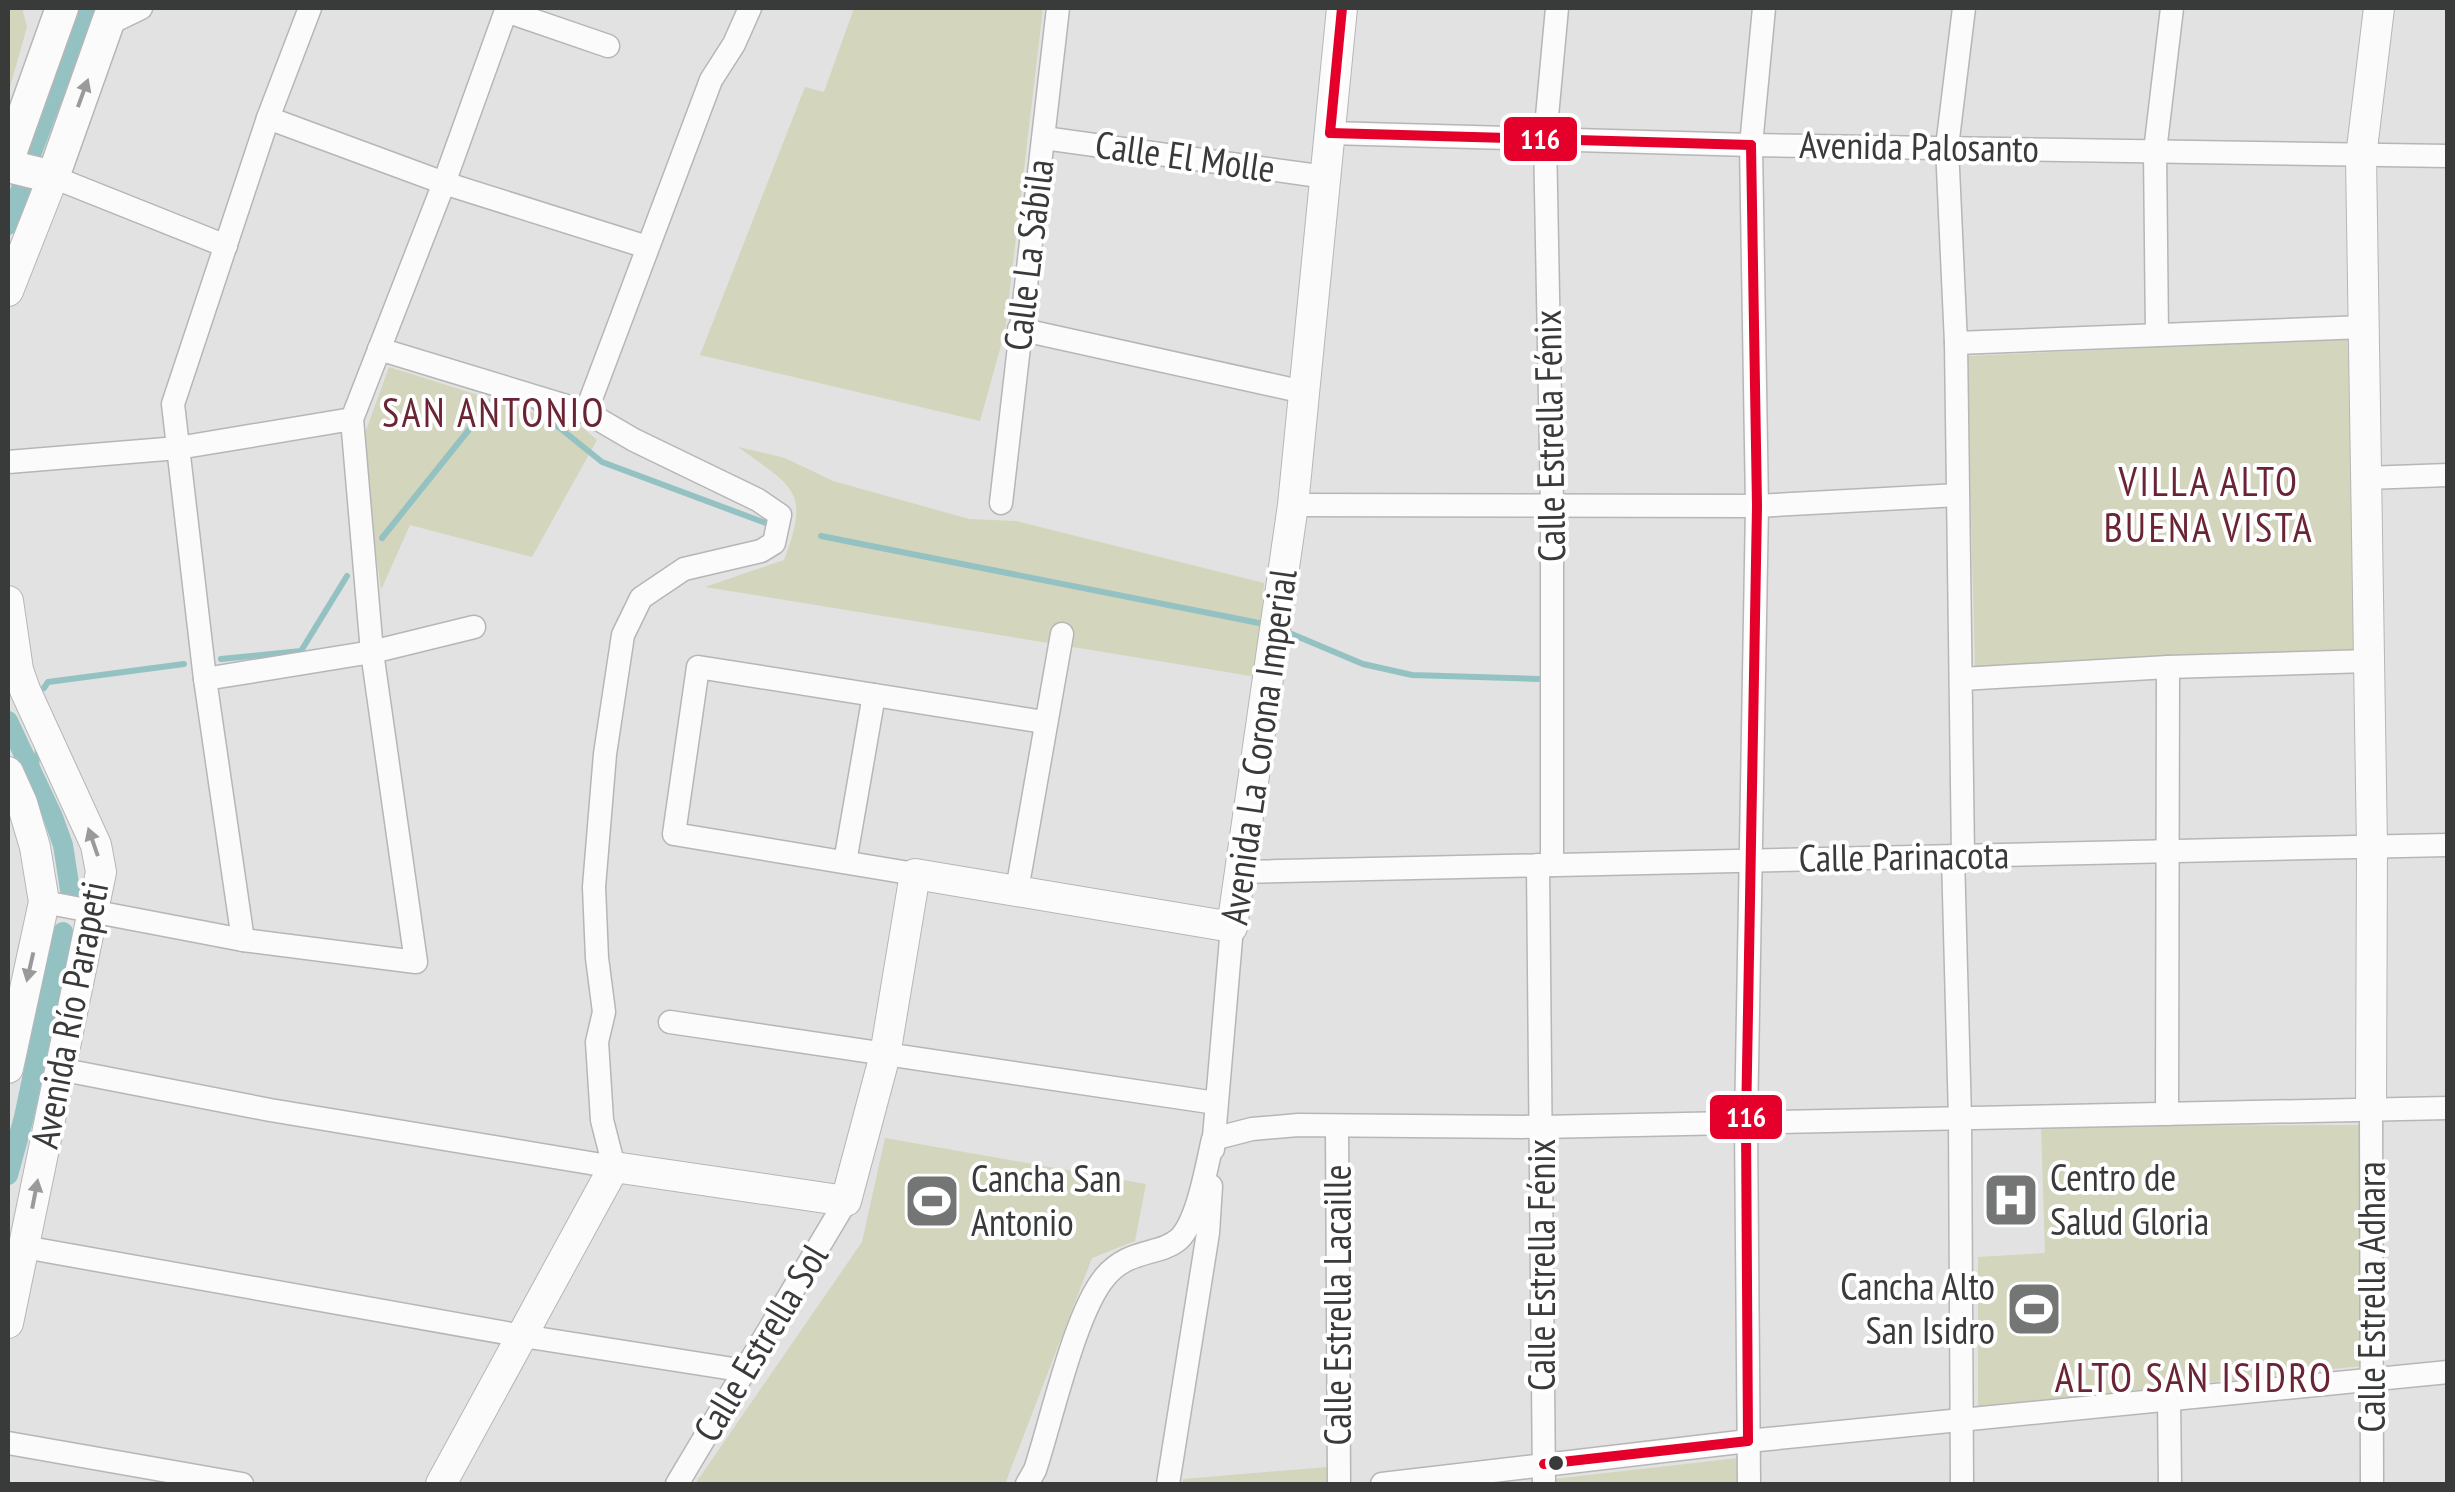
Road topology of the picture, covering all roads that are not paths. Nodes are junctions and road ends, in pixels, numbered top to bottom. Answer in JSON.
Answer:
{"nodes":[{"id":1,"x":62,"y":8,"type":"edge"},
{"id":2,"x":142,"y":8,"type":"edge"},
{"id":3,"x":310,"y":8,"type":"edge"},
{"id":4,"x":750,"y":8,"type":"edge"},
{"id":5,"x":1058,"y":8,"type":"edge"},
{"id":6,"x":1342,"y":8,"type":"edge"},
{"id":7,"x":1556,"y":8,"type":"edge"},
{"id":8,"x":1764,"y":8,"type":"edge"},
{"id":9,"x":1964,"y":8,"type":"edge"},
{"id":10,"x":2172,"y":8,"type":"edge"},
{"id":11,"x":2379,"y":8,"type":"edge"},
{"id":12,"x":506,"y":9,"type":"edge"},
{"id":13,"x":110,"y":16,"type":"edge"},
{"id":14,"x":608,"y":46,"type":"dead end"},
{"id":15,"x":268,"y":118,"type":"junction"},
{"id":16,"x":1330,"y":133,"type":"junction"},
{"id":17,"x":1044,"y":138,"type":"junction"},
{"id":18,"x":1545,"y":138,"type":"junction"},
{"id":19,"x":1751,"y":146,"type":"junction"},
{"id":20,"x":1948,"y":147,"type":"junction"},
{"id":21,"x":2156,"y":150,"type":"junction"},
{"id":22,"x":2448,"y":156,"type":"edge"},
{"id":23,"x":2361,"y":157,"type":"junction"},
{"id":24,"x":8,"y":163,"type":"edge"},
{"id":25,"x":1326,"y":176,"type":"junction"},
{"id":26,"x":53,"y":178,"type":"junction"},
{"id":27,"x":444,"y":183,"type":"junction"},
{"id":28,"x":226,"y":246,"type":"junction"},
{"id":29,"x":647,"y":248,"type":"junction"},
{"id":30,"x":8,"y":291,"type":"edge"},
{"id":31,"x":2364,"y":327,"type":"junction"},
{"id":32,"x":1020,"y":328,"type":"junction"},
{"id":33,"x":2157,"y":335,"type":"junction"},
{"id":34,"x":1956,"y":343,"type":"junction"},
{"id":35,"x":379,"y":350,"type":"junction"},
{"id":36,"x":1304,"y":392,"type":"junction"},
{"id":37,"x":586,"y":412,"type":"junction"},
{"id":38,"x":352,"y":420,"type":"junction"},
{"id":39,"x":178,"y":448,"type":"junction"},
{"id":40,"x":8,"y":462,"type":"edge"},
{"id":41,"x":2448,"y":474,"type":"edge"},
{"id":42,"x":2366,"y":478,"type":"junction"},
{"id":43,"x":1958,"y":495,"type":"junction"},
{"id":44,"x":1001,"y":503,"type":"dead end"},
{"id":45,"x":1552,"y":504,"type":"junction"},
{"id":46,"x":1293,"y":505,"type":"junction"},
{"id":47,"x":1757,"y":506,"type":"junction"},
{"id":48,"x":8,"y":601,"type":"edge"},
{"id":49,"x":474,"y":627,"type":"dead end"},
{"id":50,"x":1062,"y":634,"type":"dead end"},
{"id":51,"x":372,"y":652,"type":"junction"},
{"id":52,"x":2368,"y":661,"type":"junction"},
{"id":53,"x":2168,"y":667,"type":"junction"},
{"id":54,"x":206,"y":679,"type":"junction"},
{"id":55,"x":1962,"y":679,"type":"junction"},
{"id":56,"x":874,"y":695,"type":"junction"},
{"id":57,"x":1044,"y":722,"type":"junction"},
{"id":58,"x":8,"y":772,"type":"edge"},
{"id":59,"x":2448,"y":845,"type":"edge"},
{"id":60,"x":2372,"y":847,"type":"junction"},
{"id":61,"x":2168,"y":852,"type":"junction"},
{"id":62,"x":1958,"y":856,"type":"junction"},
{"id":63,"x":1750,"y":861,"type":"junction"},
{"id":64,"x":845,"y":862,"type":"junction"},
{"id":65,"x":1545,"y":865,"type":"junction"},
{"id":66,"x":1240,"y":872,"type":"junction"},
{"id":67,"x":915,"y":874,"type":"junction"},
{"id":68,"x":1018,"y":890,"type":"junction"},
{"id":69,"x":44,"y":902,"type":"junction"},
{"id":70,"x":94,"y":912,"type":"junction"},
{"id":71,"x":1232,"y":928,"type":"junction"},
{"id":72,"x":242,"y":940,"type":"junction"},
{"id":73,"x":670,"y":1022,"type":"dead end"},
{"id":74,"x":885,"y":1054,"type":"junction"},
{"id":75,"x":8,"y":1068,"type":"edge"},
{"id":76,"x":58,"y":1070,"type":"junction"},
{"id":77,"x":1216,"y":1102,"type":"junction"},
{"id":78,"x":2448,"y":1108,"type":"edge"},
{"id":79,"x":2371,"y":1109,"type":"junction"},
{"id":80,"x":2167,"y":1114,"type":"junction"},
{"id":81,"x":1960,"y":1119,"type":"junction"},
{"id":82,"x":1746,"y":1124,"type":"junction"},
{"id":83,"x":1337,"y":1126,"type":"junction"},
{"id":84,"x":1541,"y":1127,"type":"junction"},
{"id":85,"x":1213,"y":1138,"type":"junction"},
{"id":86,"x":614,"y":1167,"type":"junction"},
{"id":87,"x":846,"y":1201,"type":"junction"},
{"id":88,"x":24,"y":1248,"type":"junction"},
{"id":89,"x":8,"y":1323,"type":"edge"},
{"id":90,"x":523,"y":1336,"type":"junction"},
{"id":91,"x":746,"y":1371,"type":"junction"},
{"id":92,"x":2448,"y":1372,"type":"edge"},
{"id":93,"x":2374,"y":1381,"type":"junction"},
{"id":94,"x":2170,"y":1398,"type":"junction"},
{"id":95,"x":1962,"y":1421,"type":"junction"},
{"id":96,"x":1748,"y":1442,"type":"junction"},
{"id":97,"x":8,"y":1443,"type":"edge"},
{"id":98,"x":1544,"y":1474,"type":"edge"},
{"id":99,"x":242,"y":1484,"type":"edge"},
{"id":100,"x":441,"y":1484,"type":"edge"},
{"id":101,"x":676,"y":1484,"type":"edge"},
{"id":102,"x":1027,"y":1484,"type":"edge"},
{"id":103,"x":1168,"y":1484,"type":"edge"},
{"id":104,"x":1339,"y":1484,"type":"edge"},
{"id":105,"x":1382,"y":1484,"type":"edge"},
{"id":106,"x":1748,"y":1484,"type":"edge"},
{"id":107,"x":1962,"y":1484,"type":"edge"},
{"id":108,"x":2170,"y":1484,"type":"edge"},
{"id":109,"x":2372,"y":1484,"type":"edge"}],
"edges":[{"from":1,"to":24,"type":"main road"},
{"from":2,"to":13,"type":"street"},
{"from":3,"to":15,"type":"street"},
{"from":4,"to":29,"type":"street"},
{"from":5,"to":17,"type":"street","name":"Calle La Sábila"},
{"from":6,"to":16,"type":"street","name":"Avenida La Corona Imperial"},
{"from":7,"to":18,"type":"street","name":"Calle Estrella Fénix"},
{"from":8,"to":19,"type":"street"},
{"from":9,"to":20,"type":"street"},
{"from":10,"to":21,"type":"street"},
{"from":11,"to":23,"type":"street"},
{"from":12,"to":14,"type":"street"},
{"from":12,"to":27,"type":"street"},
{"from":26,"to":13,"type":"main road","one_way":true},
{"from":15,"to":27,"type":"street"},
{"from":15,"to":28,"type":"street"},
{"from":16,"to":18,"type":"street","name":"Avenida Palosanto"},
{"from":16,"to":25,"type":"street","name":"Avenida La Corona Imperial"},
{"from":17,"to":25,"type":"street","name":"Calle El Molle"},
{"from":17,"to":32,"type":"street","name":"Calle La Sábila"},
{"from":18,"to":19,"type":"street","name":"Avenida Palosanto"},
{"from":18,"to":45,"type":"street","name":"Calle Estrella Fénix"},
{"from":19,"to":20,"type":"street","name":"Avenida Palosanto"},
{"from":19,"to":47,"type":"street"},
{"from":20,"to":21,"type":"street","name":"Avenida Palosanto"},
{"from":20,"to":34,"type":"street"},
{"from":21,"to":23,"type":"street","name":"Avenida Palosanto"},
{"from":21,"to":33,"type":"street"},
{"from":22,"to":23,"type":"street","name":"Avenida Palosanto"},
{"from":23,"to":31,"type":"street"},
{"from":24,"to":26,"type":"main road"},
{"from":25,"to":36,"type":"street","name":"Avenida La Corona Imperial"},
{"from":26,"to":28,"type":"street"},
{"from":26,"to":30,"type":"street"},
{"from":27,"to":29,"type":"street"},
{"from":27,"to":35,"type":"street"},
{"from":28,"to":39,"type":"street"},
{"from":29,"to":37,"type":"street"},
{"from":31,"to":33,"type":"street"},
{"from":31,"to":42,"type":"street"},
{"from":32,"to":36,"type":"street"},
{"from":32,"to":44,"type":"street","name":"Calle La Sábila"},
{"from":33,"to":34,"type":"street"},
{"from":34,"to":43,"type":"street"},
{"from":35,"to":37,"type":"street"},
{"from":35,"to":38,"type":"street"},
{"from":36,"to":46,"type":"street","name":"Avenida La Corona Imperial"},
{"from":37,"to":86,"type":"street"},
{"from":38,"to":39,"type":"street"},
{"from":38,"to":51,"type":"street"},
{"from":39,"to":40,"type":"street"},
{"from":39,"to":54,"type":"street"},
{"from":41,"to":42,"type":"street"},
{"from":42,"to":52,"type":"street"},
{"from":43,"to":47,"type":"street"},
{"from":43,"to":55,"type":"street"},
{"from":45,"to":46,"type":"street"},
{"from":45,"to":47,"type":"street"},
{"from":45,"to":65,"type":"street","name":"Calle Estrella Fénix"},
{"from":46,"to":66,"type":"street","name":"Avenida La Corona Imperial"},
{"from":47,"to":63,"type":"street"},
{"from":70,"to":48,"type":"street","name":"Avenida Río Parapeti","one_way":true},
{"from":49,"to":51,"type":"street"},
{"from":50,"to":57,"type":"street"},
{"from":51,"to":54,"type":"street"},
{"from":51,"to":72,"type":"street"},
{"from":52,"to":53,"type":"street"},
{"from":52,"to":60,"type":"street"},
{"from":53,"to":55,"type":"street"},
{"from":53,"to":61,"type":"street"},
{"from":54,"to":72,"type":"street"},
{"from":55,"to":62,"type":"street"},
{"from":56,"to":57,"type":"street"},
{"from":56,"to":64,"type":"street"},
{"from":56,"to":64,"type":"street"},
{"from":57,"to":68,"type":"street"},
{"from":58,"to":69,"type":"street","name":"Avenida Río Parapeti"},
{"from":59,"to":60,"type":"street","name":"Calle Parinacota"},
{"from":60,"to":61,"type":"street","name":"Calle Parinacota"},
{"from":60,"to":79,"type":"street"},
{"from":61,"to":62,"type":"street","name":"Calle Parinacota"},
{"from":61,"to":80,"type":"street"},
{"from":62,"to":63,"type":"street","name":"Calle Parinacota"},
{"from":62,"to":81,"type":"street"},
{"from":63,"to":65,"type":"street","name":"Calle Parinacota"},
{"from":63,"to":82,"type":"street"},
{"from":64,"to":67,"type":"street"},
{"from":65,"to":66,"type":"street","name":"Calle Parinacota"},
{"from":65,"to":84,"type":"street","name":"Calle Estrella Fénix"},
{"from":66,"to":71,"type":"street","name":"Avenida La Corona Imperial"},
{"from":67,"to":68,"type":"street"},
{"from":67,"to":74,"type":"street"},
{"from":68,"to":71,"type":"street"},
{"from":69,"to":70,"type":"street"},
{"from":69,"to":75,"type":"street","name":"Avenida Río Parapeti","one_way":true},
{"from":70,"to":72,"type":"street"},
{"from":70,"to":76,"type":"street","name":"Avenida Río Parapeti"},
{"from":71,"to":77,"type":"street","name":"Avenida La Corona Imperial"},
{"from":73,"to":74,"type":"street"},
{"from":74,"to":77,"type":"street"},
{"from":74,"to":87,"type":"street"},
{"from":76,"to":86,"type":"street"},
{"from":88,"to":76,"type":"street","name":"Avenida Río Parapeti","one_way":true},
{"from":77,"to":85,"type":"street","name":"Avenida La Corona Imperial"},
{"from":78,"to":79,"type":"street"},
{"from":79,"to":80,"type":"street"},
{"from":79,"to":93,"type":"street","name":"Calle Estrella Adhara"},
{"from":80,"to":81,"type":"street"},
{"from":81,"to":82,"type":"street"},
{"from":81,"to":95,"type":"street"},
{"from":82,"to":84,"type":"street"},
{"from":82,"to":96,"type":"street"},
{"from":83,"to":84,"type":"street"},
{"from":83,"to":85,"type":"street"},
{"from":83,"to":104,"type":"street","name":"Calle Estrella Lacaille"},
{"from":84,"to":98,"type":"street","name":"Calle Estrella Fénix"},
{"from":85,"to":102,"type":"street"},
{"from":85,"to":103,"type":"street","name":"Avenida La Corona Imperial"},
{"from":86,"to":87,"type":"street"},
{"from":86,"to":90,"type":"street"},
{"from":87,"to":91,"type":"street","name":"Calle Estrella Sol"},
{"from":88,"to":89,"type":"street","name":"Avenida Río Parapeti"},
{"from":88,"to":90,"type":"street"},
{"from":90,"to":91,"type":"street"},
{"from":90,"to":100,"type":"street"},
{"from":91,"to":101,"type":"street","name":"Calle Estrella Sol"},
{"from":92,"to":93,"type":"street"},
{"from":93,"to":94,"type":"street"},
{"from":93,"to":109,"type":"street","name":"Calle Estrella Adhara"},
{"from":94,"to":95,"type":"street"},
{"from":94,"to":108,"type":"street"},
{"from":95,"to":96,"type":"street"},
{"from":95,"to":107,"type":"street"},
{"from":96,"to":98,"type":"street"},
{"from":96,"to":106,"type":"street"},
{"from":97,"to":99,"type":"street"},
{"from":98,"to":105,"type":"street"}]}
